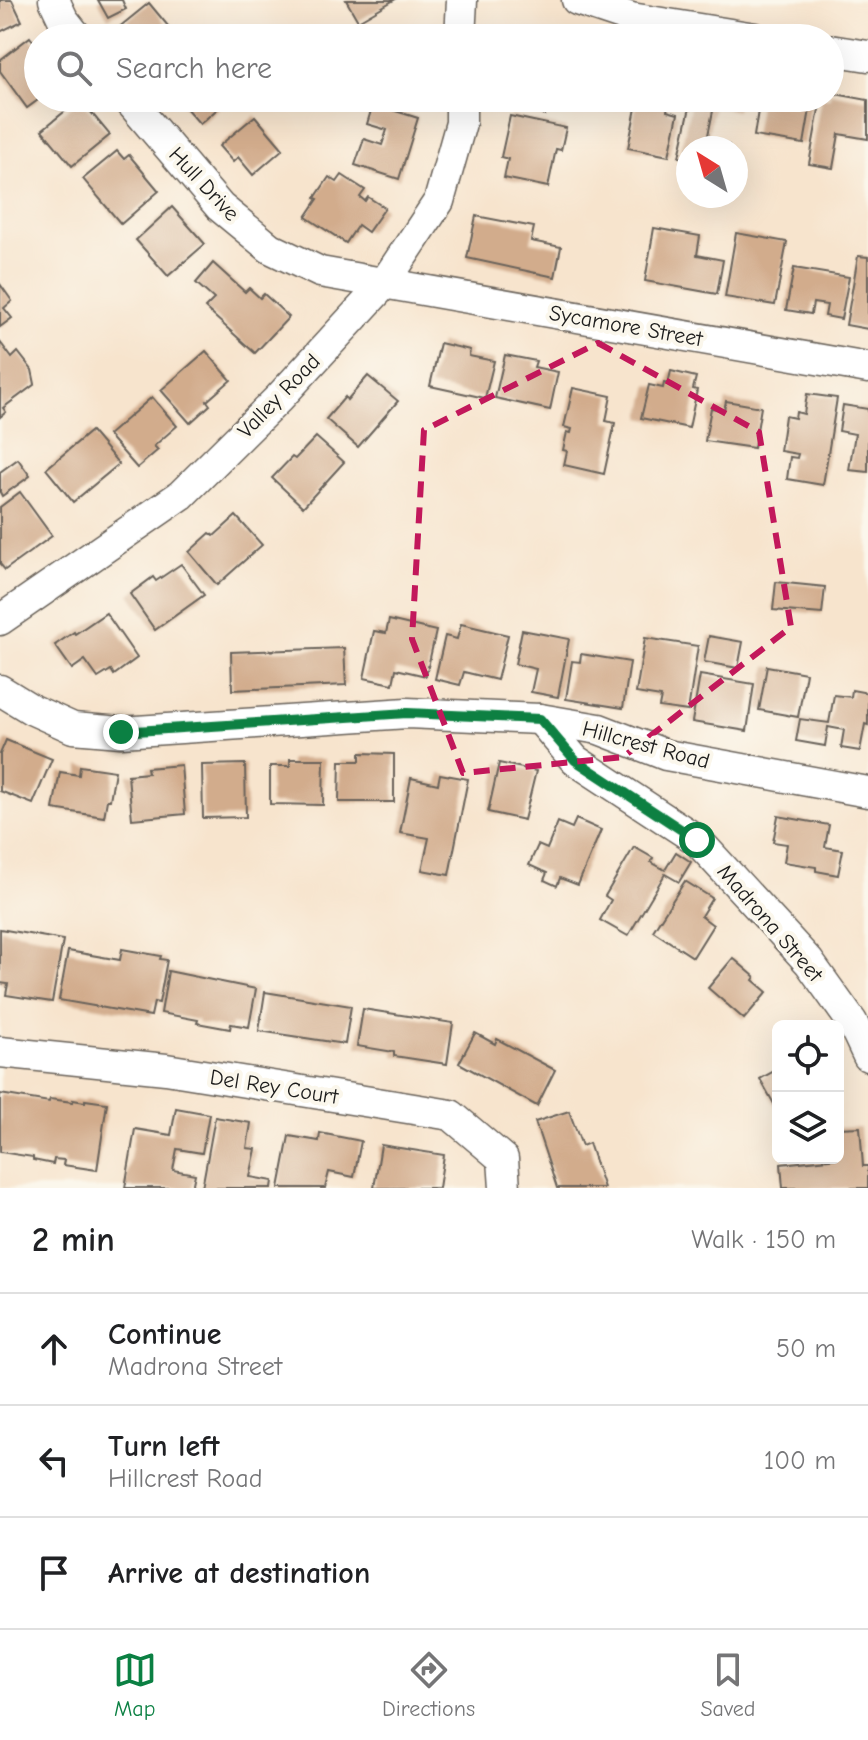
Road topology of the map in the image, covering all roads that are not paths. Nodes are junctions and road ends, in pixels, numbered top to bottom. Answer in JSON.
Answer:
{"nodes":[{"id":1,"x":54,"y":0,"type":"edge"},
{"id":2,"x":462,"y":0,"type":"edge"},
{"id":3,"x":577,"y":0,"type":"edge"},
{"id":4,"x":67,"y":24,"type":"edge"},
{"id":5,"x":461,"y":24,"type":"edge"},
{"id":6,"x":668,"y":24,"type":"edge"},
{"id":7,"x":844,"y":52,"type":"edge"},
{"id":8,"x":868,"y":56,"type":"edge"},
{"id":9,"x":139,"y":112,"type":"edge"},
{"id":10,"x":461,"y":112,"type":"edge"},
{"id":11,"x":383,"y":285,"type":"junction"},
{"id":12,"x":868,"y":368,"type":"edge"},
{"id":13,"x":0,"y":620,"type":"edge"},
{"id":14,"x":0,"y":690,"type":"edge"},
{"id":15,"x":540,"y":719,"type":"junction"},
{"id":16,"x":868,"y":792,"type":"edge"},
{"id":17,"x":0,"y":1052,"type":"edge"},
{"id":18,"x":868,"y":1056,"type":"edge"},
{"id":19,"x":505,"y":1188,"type":"edge"}],
"edges":[{"from":1,"to":4,"type":"street"},
{"from":2,"to":5,"type":"street"},
{"from":3,"to":6,"type":"street"},
{"from":7,"to":8,"type":"street"},
{"from":9,"to":11,"type":"street","name":"Hull Drive"},
{"from":10,"to":11,"type":"street","name":"Valley Road"},
{"from":11,"to":12,"type":"street","name":"Sycamore Street"},
{"from":11,"to":13,"type":"street","name":"Valley Road"},
{"from":14,"to":15,"type":"street","name":"Hillcrest Road"},
{"from":15,"to":16,"type":"street","name":"Hillcrest Road"},
{"from":15,"to":18,"type":"street","name":"Madrona Street"},
{"from":17,"to":19,"type":"street","name":"Del Rey Court"}]}
